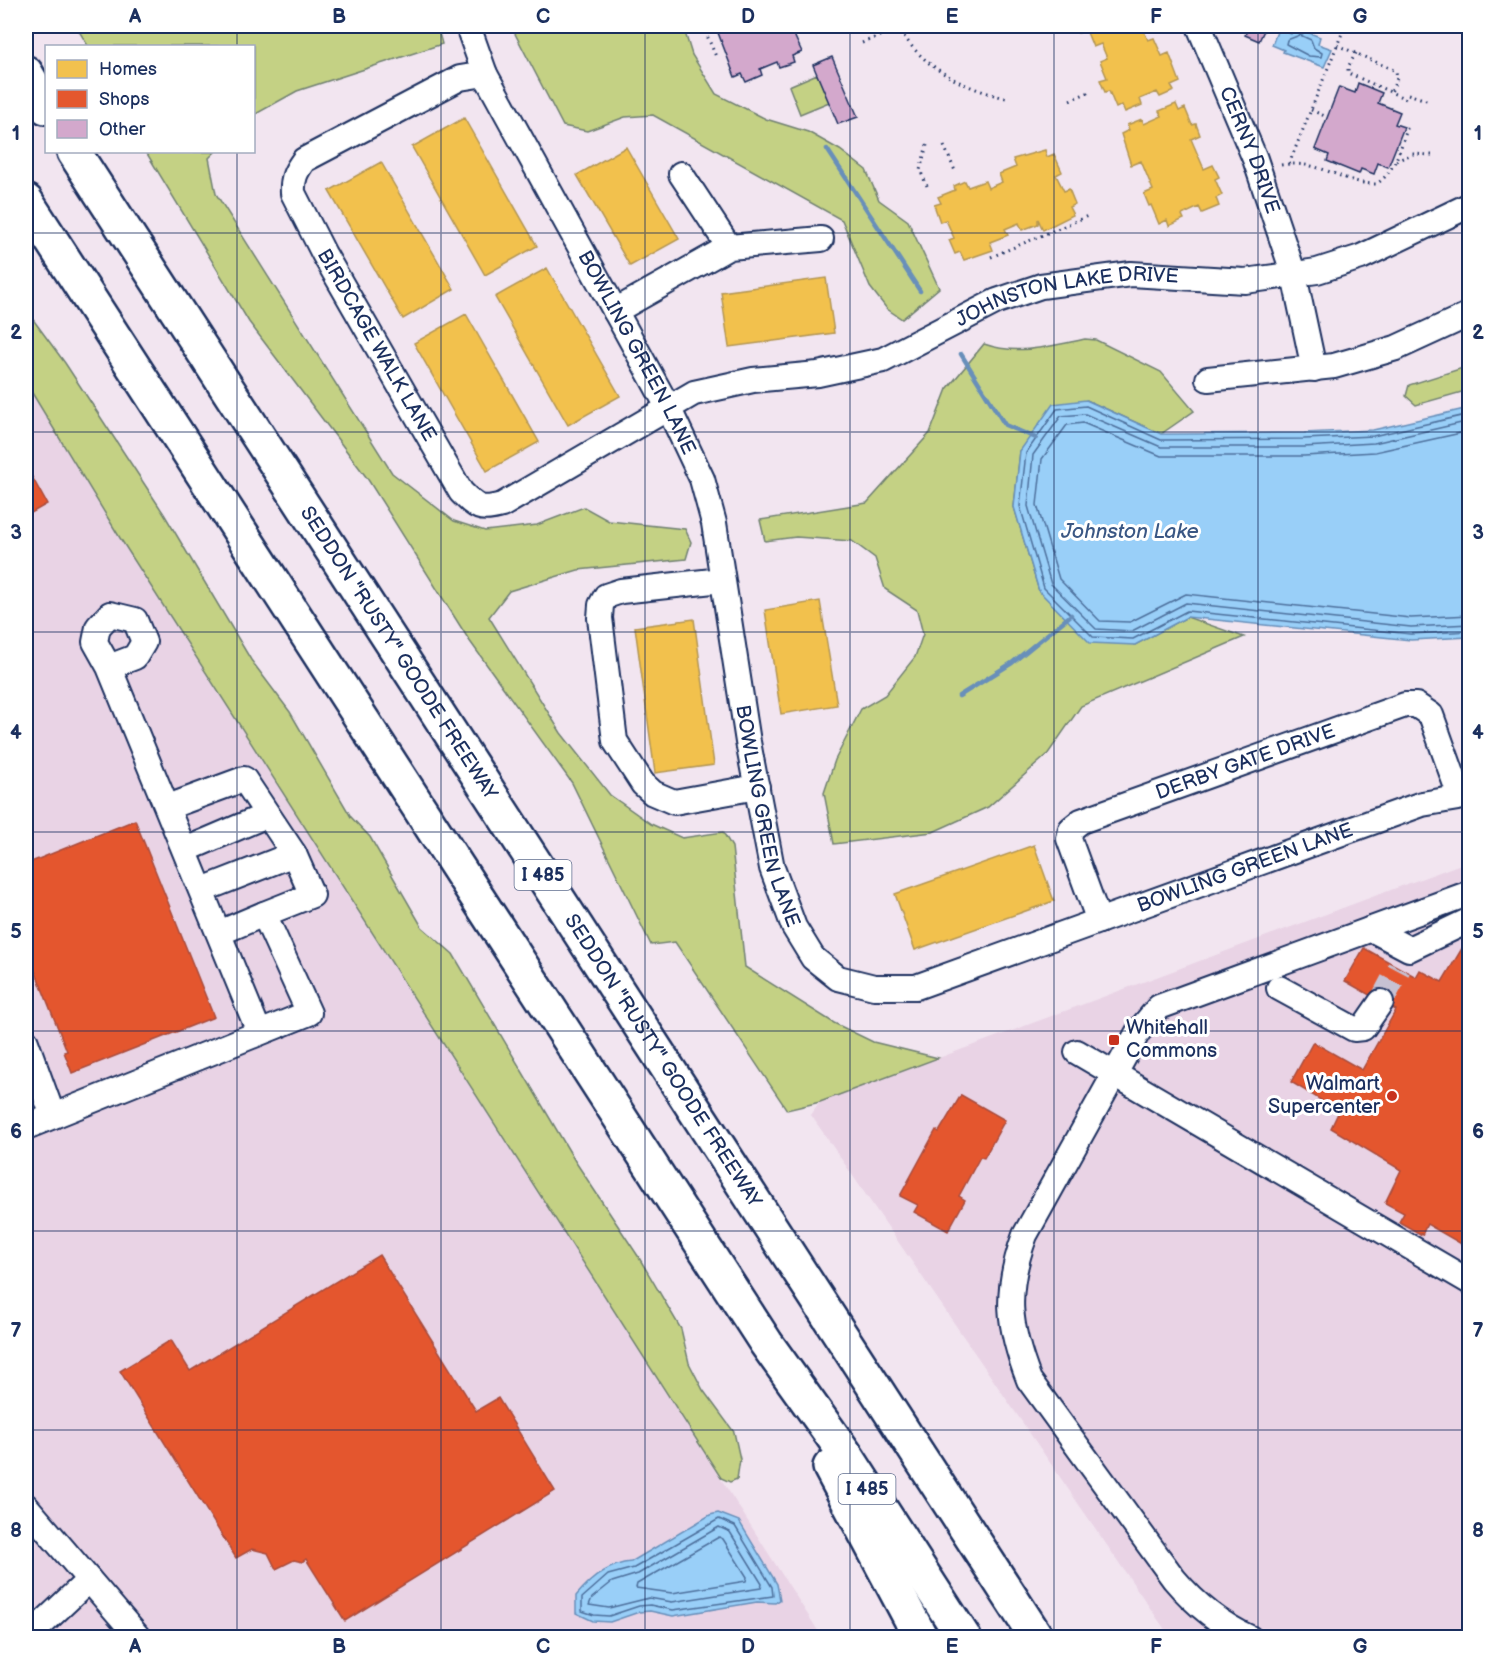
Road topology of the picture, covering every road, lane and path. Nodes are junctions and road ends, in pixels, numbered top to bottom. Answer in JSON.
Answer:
{"nodes":[{"id":1,"x":703,"y":26,"type":"edge"},
{"id":2,"x":904,"y":26,"type":"edge"},
{"id":3,"x":1199,"y":26,"type":"edge"},
{"id":4,"x":1345,"y":26,"type":"edge"},
{"id":5,"x":898,"y":27,"type":"edge"},
{"id":6,"x":470,"y":32,"type":"dead end"},
{"id":7,"x":862,"y":43,"type":"dead end"},
{"id":8,"x":1337,"y":45,"type":"junction"},
{"id":9,"x":1356,"y":53,"type":"junction"},
{"id":10,"x":717,"y":59,"type":"dead end"},
{"id":11,"x":26,"y":74,"type":"edge"},
{"id":12,"x":485,"y":74,"type":"junction"},
{"id":13,"x":1092,"y":91,"type":"dead end"},
{"id":14,"x":1391,"y":92,"type":"junction"},
{"id":15,"x":1006,"y":98,"type":"dead end"},
{"id":16,"x":1070,"y":100,"type":"dead end"},
{"id":17,"x":1429,"y":101,"type":"dead end"},
{"id":18,"x":45,"y":105,"type":"edge"},
{"id":19,"x":1311,"y":110,"type":"junction"},
{"id":20,"x":1327,"y":117,"type":"dead end"},
{"id":21,"x":1408,"y":126,"type":"dead end"},
{"id":22,"x":927,"y":144,"type":"dead end"},
{"id":23,"x":944,"y":146,"type":"dead end"},
{"id":24,"x":75,"y":153,"type":"edge"},
{"id":25,"x":1432,"y":155,"type":"dead end"},
{"id":26,"x":1395,"y":163,"type":"junction"},
{"id":27,"x":1288,"y":164,"type":"junction"},
{"id":28,"x":1281,"y":165,"type":"dead end"},
{"id":29,"x":956,"y":173,"type":"dead end"},
{"id":30,"x":681,"y":174,"type":"dead end"},
{"id":31,"x":927,"y":186,"type":"dead end"},
{"id":32,"x":26,"y":201,"type":"edge"},
{"id":33,"x":1470,"y":205,"type":"edge"},
{"id":34,"x":1090,"y":215,"type":"dead end"},
{"id":35,"x":822,"y":239,"type":"dead end"},
{"id":36,"x":729,"y":247,"type":"junction"},
{"id":37,"x":991,"y":257,"type":"dead end"},
{"id":38,"x":1294,"y":275,"type":"junction"},
{"id":39,"x":615,"y":311,"type":"junction"},
{"id":40,"x":1470,"y":314,"type":"edge"},
{"id":41,"x":1314,"y":369,"type":"junction"},
{"id":42,"x":1208,"y":379,"type":"dead end"},
{"id":43,"x":668,"y":407,"type":"junction"},
{"id":44,"x":722,"y":580,"type":"junction"},
{"id":45,"x":109,"y":667,"type":"dead end"},
{"id":46,"x":757,"y":788,"type":"junction"},
{"id":47,"x":1465,"y":796,"type":"edge"},
{"id":48,"x":168,"y":807,"type":"junction"},
{"id":49,"x":267,"y":815,"type":"junction"},
{"id":50,"x":185,"y":850,"type":"junction"},
{"id":51,"x":294,"y":854,"type":"junction"},
{"id":52,"x":202,"y":890,"type":"junction"},
{"id":53,"x":1470,"y":893,"type":"edge"},
{"id":54,"x":264,"y":914,"type":"junction"},
{"id":55,"x":1470,"y":920,"type":"edge"},
{"id":56,"x":1099,"y":921,"type":"junction"},
{"id":57,"x":1371,"y":929,"type":"junction"},
{"id":58,"x":219,"y":933,"type":"junction"},
{"id":59,"x":1278,"y":988,"type":"dead end"},
{"id":60,"x":1381,"y":1002,"type":"tunnel mouth"},
{"id":61,"x":259,"y":1032,"type":"junction"},
{"id":62,"x":26,"y":1042,"type":"edge"},
{"id":63,"x":1077,"y":1052,"type":"dead end"},
{"id":64,"x":1114,"y":1074,"type":"junction"},
{"id":65,"x":53,"y":1116,"type":"junction"},
{"id":66,"x":26,"y":1127,"type":"edge"},
{"id":67,"x":1470,"y":1282,"type":"edge"},
{"id":68,"x":766,"y":1343,"type":"junction"},
{"id":69,"x":26,"y":1506,"type":"edge"},
{"id":70,"x":89,"y":1580,"type":"junction"},
{"id":71,"x":1013,"y":1597,"type":"junction"},
{"id":72,"x":27,"y":1638,"type":"edge"},
{"id":73,"x":139,"y":1638,"type":"edge"},
{"id":74,"x":921,"y":1638,"type":"edge"},
{"id":75,"x":964,"y":1638,"type":"edge"},
{"id":76,"x":1037,"y":1638,"type":"edge"},
{"id":77,"x":1046,"y":1638,"type":"edge"},
{"id":78,"x":1250,"y":1638,"type":"edge"}],
"edges":[{"from":1,"to":10,"type":"path"},
{"from":2,"to":5,"type":"path"},
{"from":3,"to":38,"type":"street","name":"CERNY DRIVE"},
{"from":4,"to":8,"type":"path"},
{"from":5,"to":7,"type":"path"},
{"from":5,"to":15,"type":"path"},
{"from":6,"to":12,"type":"street","name":"BOWLING GREEN LANE"},
{"from":8,"to":9,"type":"path"},
{"from":8,"to":19,"type":"path"},
{"from":9,"to":14,"type":"path"},
{"from":9,"to":14,"type":"path"},
{"from":11,"to":18,"type":"highway"},
{"from":12,"to":39,"type":"street","name":"BOWLING GREEN LANE"},
{"from":12,"to":43,"type":"street","name":"BIRDCAGE WALK LANE"},
{"from":13,"to":16,"type":"path"},
{"from":14,"to":17,"type":"path"},
{"from":19,"to":20,"type":"path"},
{"from":19,"to":27,"type":"path"},
{"from":21,"to":26,"type":"path"},
{"from":22,"to":31,"type":"path"},
{"from":23,"to":29,"type":"path"},
{"from":24,"to":71,"type":"highway","name":"SEDDON \"RUSTY\" GOODE FREEWAY","number":"I 485"},
{"from":25,"to":26,"type":"path"},
{"from":26,"to":27,"type":"path"},
{"from":27,"to":28,"type":"path"},
{"from":30,"to":36,"type":"street"},
{"from":32,"to":68,"type":"highway","number":"I 485"},
{"from":33,"to":38,"type":"street","name":"JOHNSTON LAKE DRIVE"},
{"from":34,"to":37,"type":"path"},
{"from":35,"to":36,"type":"street"},
{"from":36,"to":39,"type":"street"},
{"from":38,"to":41,"type":"street","name":"CERNY DRIVE"},
{"from":38,"to":43,"type":"street","name":"JOHNSTON LAKE DRIVE"},
{"from":39,"to":43,"type":"street","name":"BOWLING GREEN LANE"},
{"from":40,"to":41,"type":"street"},
{"from":41,"to":42,"type":"street"},
{"from":43,"to":44,"type":"street","name":"BOWLING GREEN LANE"},
{"from":44,"to":46,"type":"street","name":"BOWLING GREEN LANE"},
{"from":44,"to":46,"type":"street"},
{"from":45,"to":48,"type":"street"},
{"from":46,"to":56,"type":"street","name":"BOWLING GREEN LANE"},
{"from":47,"to":56,"type":"street","name":"BOWLING GREEN LANE"},
{"from":47,"to":56,"type":"street","name":"DERBY GATE DRIVE"},
{"from":48,"to":49,"type":"street"},
{"from":48,"to":50,"type":"street"},
{"from":49,"to":50,"type":"street"},
{"from":49,"to":51,"type":"street"},
{"from":50,"to":52,"type":"street"},
{"from":51,"to":52,"type":"street"},
{"from":51,"to":54,"type":"street"},
{"from":52,"to":58,"type":"street"},
{"from":53,"to":57,"type":"street"},
{"from":54,"to":58,"type":"street"},
{"from":54,"to":61,"type":"street"},
{"from":55,"to":57,"type":"street"},
{"from":57,"to":64,"type":"street"},
{"from":58,"to":61,"type":"street"},
{"from":59,"to":60,"type":"street"},
{"from":61,"to":65,"type":"street"},
{"from":62,"to":65,"type":"street"},
{"from":63,"to":64,"type":"street"},
{"from":64,"to":67,"type":"street"},
{"from":64,"to":78,"type":"street"},
{"from":65,"to":66,"type":"street"},
{"from":68,"to":74,"type":"highway"},
{"from":68,"to":75,"type":"highway","number":"I 485"},
{"from":69,"to":70,"type":"street"},
{"from":70,"to":72,"type":"street"},
{"from":70,"to":73,"type":"street"},
{"from":71,"to":76,"type":"highway","name":"SEDDON \"RUSTY\" GOODE FREEWAY","number":"I 485"},
{"from":71,"to":77,"type":"highway"}]}
